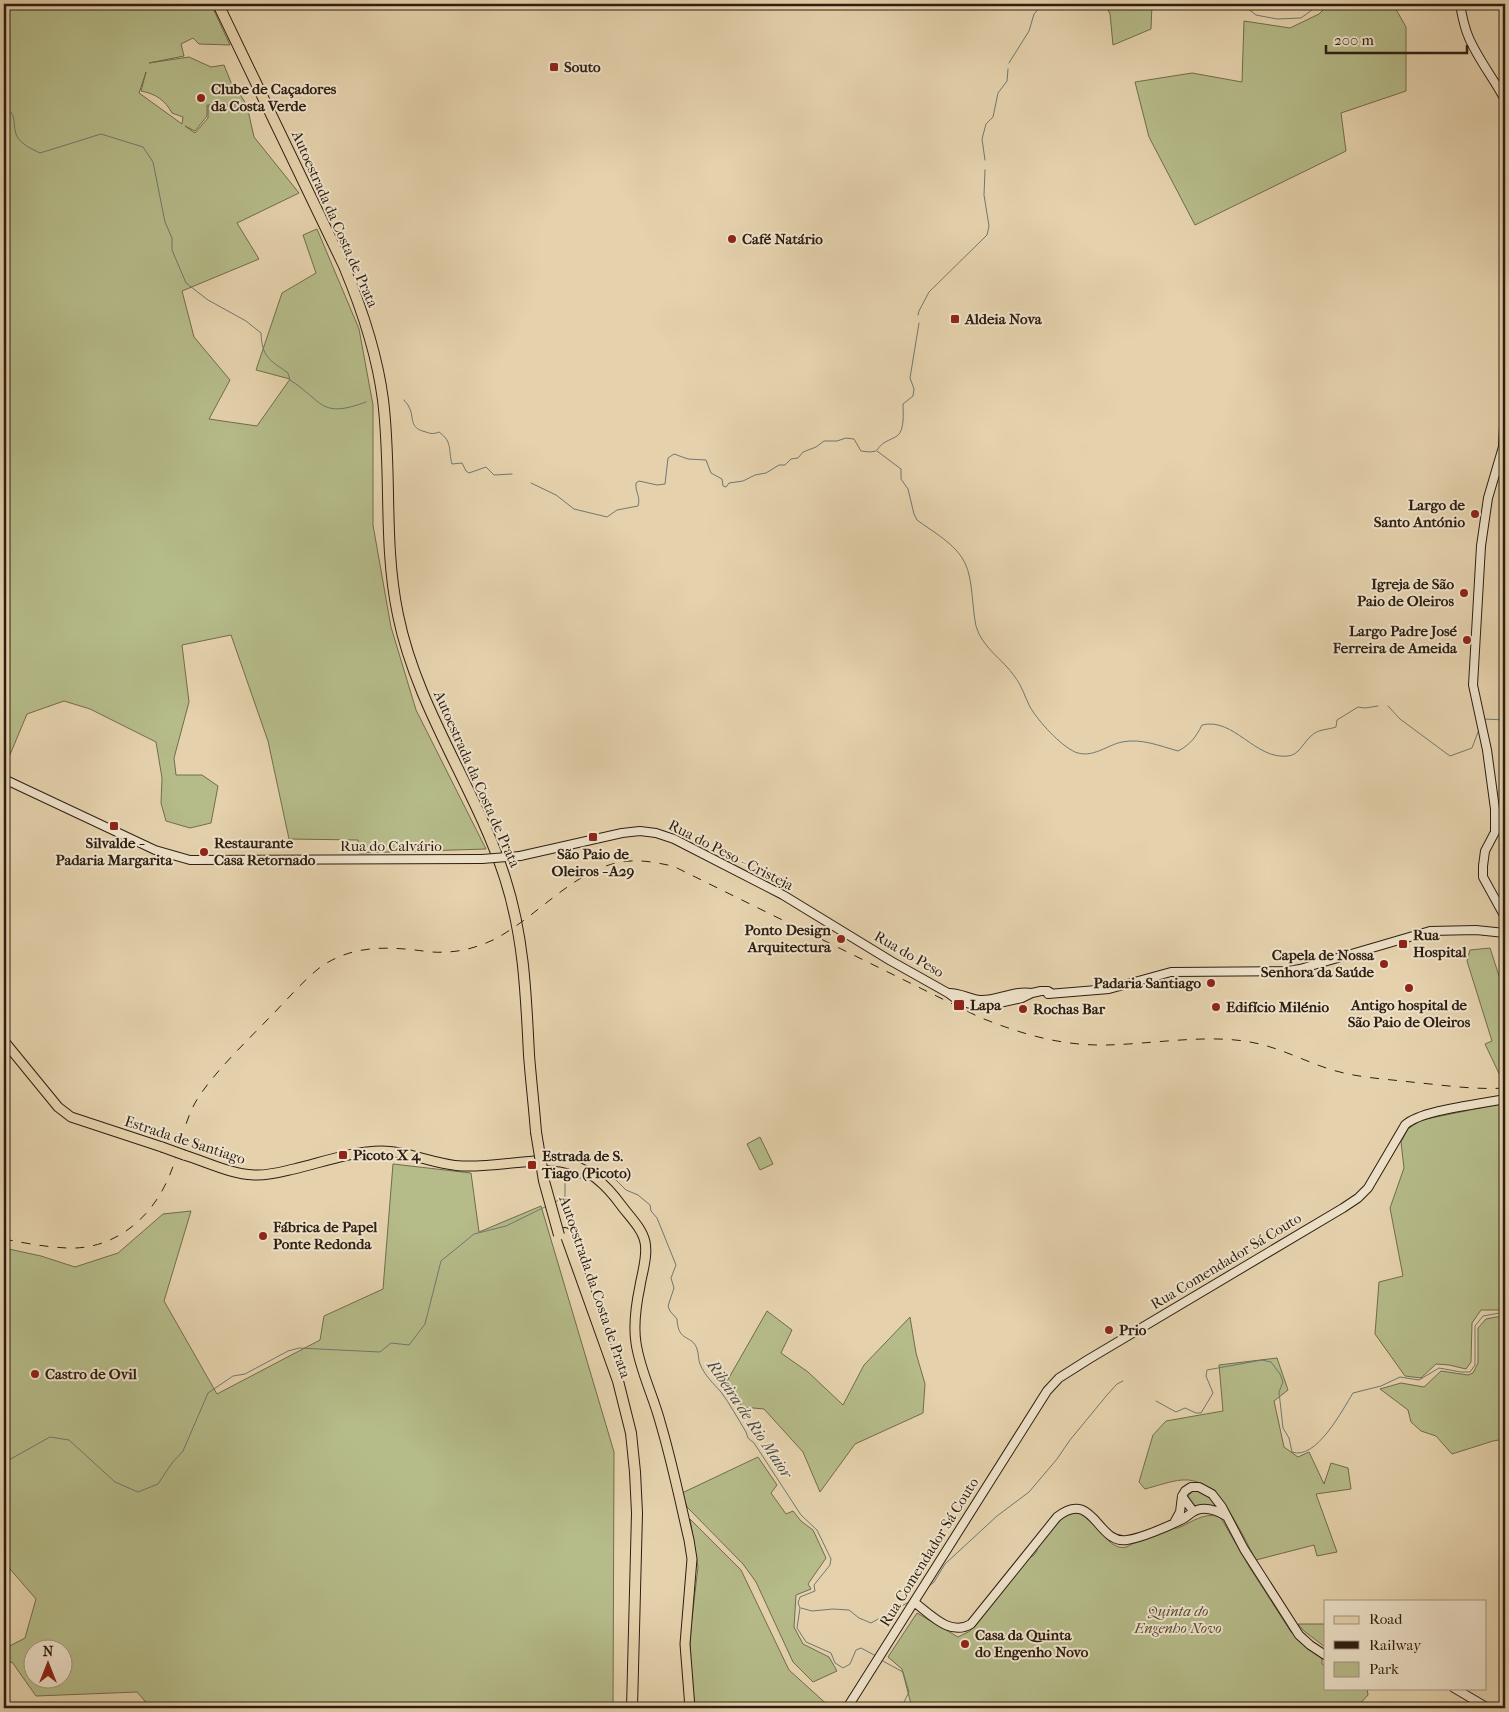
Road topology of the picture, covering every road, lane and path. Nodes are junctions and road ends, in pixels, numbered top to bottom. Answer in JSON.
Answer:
{"nodes":[{"id":1,"x":218,"y":4,"type":"edge"},
{"id":2,"x":226,"y":4,"type":"edge"},
{"id":3,"x":1460,"y":4,"type":"edge"},
{"id":4,"x":237,"y":35,"type":"junction"},
{"id":5,"x":1505,"y":100,"type":"edge"},
{"id":6,"x":1505,"y":404,"type":"edge"},
{"id":7,"x":4,"y":779,"type":"edge"},
{"id":8,"x":522,"y":856,"type":"joint"},
{"id":9,"x":1505,"y":917,"type":"edge"},
{"id":10,"x":1505,"y":933,"type":"edge"},
{"id":11,"x":857,"y":940,"type":"joint"},
{"id":12,"x":4,"y":1041,"type":"edge"},
{"id":13,"x":1505,"y":1099,"type":"edge"},
{"id":14,"x":562,"y":1234,"type":"junction"},
{"id":15,"x":1182,"y":1496,"type":"junction"},
{"id":16,"x":1193,"y":1511,"type":"junction"},
{"id":17,"x":1226,"y":1516,"type":"junction"},
{"id":18,"x":1174,"y":1523,"type":"junction"},
{"id":19,"x":914,"y":1602,"type":"junction"},
{"id":20,"x":1324,"y":1654,"type":"edge"},
{"id":21,"x":1457,"y":1690,"type":"edge"},
{"id":22,"x":626,"y":1708,"type":"edge"},
{"id":23,"x":632,"y":1708,"type":"edge"},
{"id":24,"x":690,"y":1708,"type":"edge"},
{"id":25,"x":847,"y":1708,"type":"edge"},
{"id":26,"x":1488,"y":1708,"type":"edge"}],
"edges":[{"from":1,"to":4,"type":"highway","name":"Autoestrada da Costa de Prata"},
{"from":2,"to":4,"type":"highway","name":"Autoestrada da Costa de Prata"},
{"from":3,"to":5,"type":"main road"},
{"from":4,"to":14,"type":"highway","name":"Autoestrada da Costa de Prata","bridge":true},
{"from":6,"to":9,"type":"main road"},
{"from":7,"to":8,"type":"main road","name":"Rua do Calvário","bridge":true},
{"from":8,"to":11,"type":"main road","name":"Rua do Peso - Cristeja"},
{"from":10,"to":11,"type":"main road","name":"Rua do Peso"},
{"from":12,"to":24,"type":"main road","name":"Estrada de Santiago","bridge":true},
{"from":13,"to":19,"type":"main road","name":"Rua Comendador Sá Couto"},
{"from":14,"to":22,"type":"highway","name":"Autoestrada da Costa de Prata"},
{"from":14,"to":23,"type":"highway","name":"Autoestrada da Costa de Prata"},
{"from":15,"to":16,"type":"main road"},
{"from":15,"to":17,"type":"main road"},
{"from":15,"to":18,"type":"main road"},
{"from":16,"to":17,"type":"main road"},
{"from":16,"to":18,"type":"main road"},
{"from":17,"to":20,"type":"main road"},
{"from":18,"to":19,"type":"main road"},
{"from":19,"to":25,"type":"main road","name":"Rua Comendador Sá Couto"},
{"from":21,"to":26,"type":"main road"}]}
